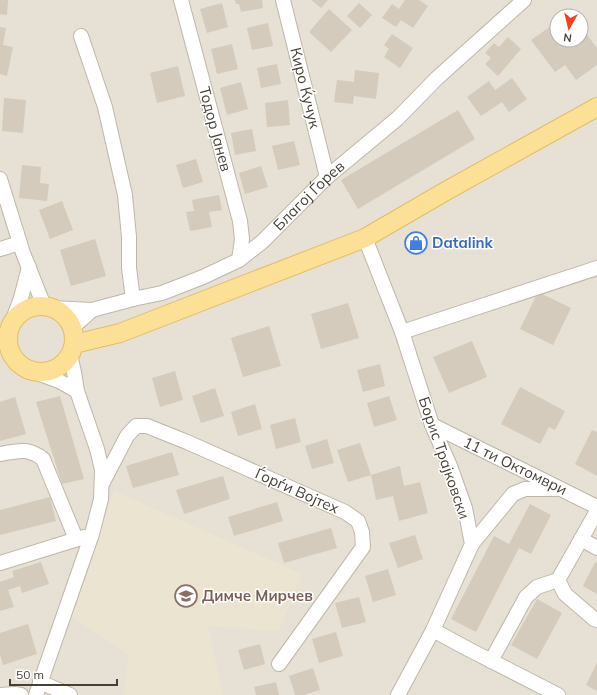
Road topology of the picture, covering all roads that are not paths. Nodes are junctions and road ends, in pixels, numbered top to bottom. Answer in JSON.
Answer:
{"nodes":[{"id":1,"x":181,"y":0,"type":"edge"},
{"id":2,"x":283,"y":0,"type":"edge"},
{"id":3,"x":524,"y":0,"type":"edge"},
{"id":4,"x":82,"y":36,"type":"dead end"},
{"id":5,"x":597,"y":107,"type":"edge"},
{"id":6,"x":327,"y":177,"type":"junction"},
{"id":7,"x":0,"y":179,"type":"edge"},
{"id":8,"x":365,"y":238,"type":"junction"},
{"id":9,"x":20,"y":243,"type":"junction"},
{"id":10,"x":0,"y":250,"type":"edge"},
{"id":11,"x":239,"y":260,"type":"junction"},
{"id":12,"x":29,"y":267,"type":"junction"},
{"id":13,"x":597,"y":268,"type":"edge"},
{"id":14,"x":133,"y":299,"type":"junction"},
{"id":15,"x":48,"y":307,"type":"junction"},
{"id":16,"x":92,"y":310,"type":"junction"},
{"id":17,"x":12,"y":322,"type":"junction"},
{"id":18,"x":402,"y":332,"type":"junction"},
{"id":19,"x":72,"y":342,"type":"junction"},
{"id":20,"x":4,"y":352,"type":"edge"},
{"id":21,"x":34,"y":372,"type":"junction"},
{"id":22,"x":77,"y":391,"type":"junction"},
{"id":23,"x":432,"y":425,"type":"junction"},
{"id":24,"x":0,"y":454,"type":"edge"},
{"id":25,"x":103,"y":482,"type":"junction"},
{"id":26,"x":562,"y":489,"type":"junction"},
{"id":27,"x":597,"y":507,"type":"edge"},
{"id":28,"x":597,"y":511,"type":"edge"},
{"id":29,"x":92,"y":534,"type":"junction"},
{"id":30,"x":76,"y":539,"type":"junction"},
{"id":31,"x":581,"y":539,"type":"junction"},
{"id":32,"x":472,"y":544,"type":"junction"},
{"id":33,"x":597,"y":548,"type":"edge"},
{"id":34,"x":0,"y":563,"type":"edge"},
{"id":35,"x":558,"y":580,"type":"junction"},
{"id":36,"x":597,"y":620,"type":"edge"},
{"id":37,"x":433,"y":630,"type":"junction"},
{"id":38,"x":491,"y":661,"type":"junction"},
{"id":39,"x":279,"y":664,"type":"dead end"},
{"id":40,"x":38,"y":689,"type":"edge"},
{"id":41,"x":0,"y":695,"type":"edge"},
{"id":42,"x":21,"y":695,"type":"edge"},
{"id":43,"x":70,"y":695,"type":"edge"},
{"id":44,"x":398,"y":695,"type":"edge"},
{"id":45,"x":558,"y":695,"type":"edge"}],
"edges":[{"from":1,"to":11,"type":"street","name":"Тодор Јанев"},
{"from":2,"to":6,"type":"street","name":"Киро Ќучук"},
{"from":3,"to":6,"type":"street","name":"Благој Ѓорев"},
{"from":4,"to":14,"type":"street"},
{"from":5,"to":8,"type":"main road"},
{"from":6,"to":11,"type":"street","name":"Благој Ѓорев"},
{"from":7,"to":9,"type":"street"},
{"from":8,"to":18,"type":"street","name":"Борис Трајковски"},
{"from":8,"to":19,"type":"main road"},
{"from":9,"to":10,"type":"street"},
{"from":9,"to":12,"type":"street"},
{"from":11,"to":14,"type":"street","name":"Благој Ѓорев"},
{"from":12,"to":15,"type":"street"},
{"from":12,"to":17,"type":"street"},
{"from":13,"to":18,"type":"street"},
{"from":14,"to":16,"type":"street","name":"Благој Ѓорев"},
{"from":15,"to":16,"type":"street","name":"Благој Ѓорев"},
{"from":15,"to":17,"type":"main road"},
{"from":15,"to":19,"type":"main road"},
{"from":16,"to":19,"type":"street"},
{"from":17,"to":20,"type":"main road"},
{"from":18,"to":23,"type":"street","name":"Борис Трајковски"},
{"from":19,"to":21,"type":"main road"},
{"from":19,"to":22,"type":"street"},
{"from":20,"to":21,"type":"main road"},
{"from":21,"to":22,"type":"street"},
{"from":22,"to":25,"type":"street"},
{"from":23,"to":26,"type":"street","name":"11 ти Октомври"},
{"from":23,"to":32,"type":"street","name":"Борис Трајковски"},
{"from":24,"to":30,"type":"street"},
{"from":25,"to":29,"type":"street"},
{"from":25,"to":39,"type":"street","name":"Ѓорѓи Војтех"},
{"from":26,"to":27,"type":"street","name":"11 ти Октомври"},
{"from":26,"to":32,"type":"street"},
{"from":28,"to":31,"type":"street"},
{"from":29,"to":30,"type":"street"},
{"from":29,"to":40,"type":"street"},
{"from":30,"to":34,"type":"street"},
{"from":31,"to":33,"type":"street"},
{"from":31,"to":35,"type":"street"},
{"from":32,"to":37,"type":"street"},
{"from":35,"to":36,"type":"street"},
{"from":35,"to":38,"type":"street"},
{"from":37,"to":38,"type":"street"},
{"from":37,"to":44,"type":"street"},
{"from":38,"to":45,"type":"street"},
{"from":40,"to":43,"type":"street"},
{"from":41,"to":42,"type":"street"}]}
